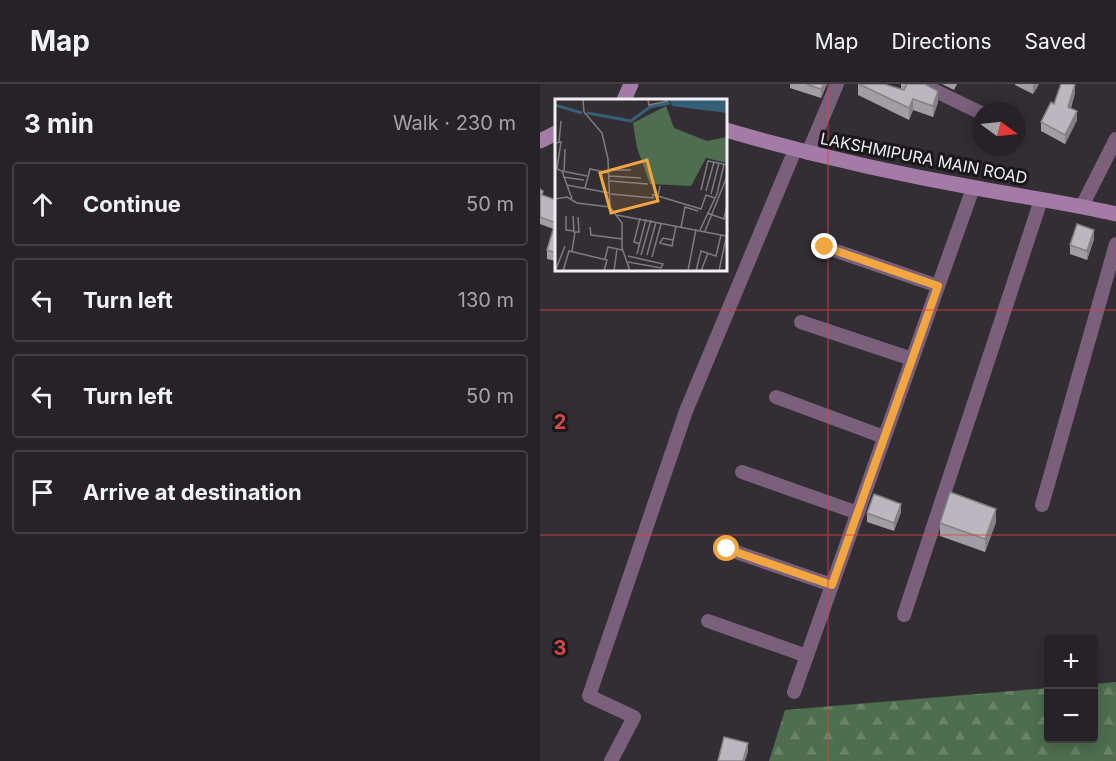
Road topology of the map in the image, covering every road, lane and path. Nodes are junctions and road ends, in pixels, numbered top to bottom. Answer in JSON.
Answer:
{"nodes":[{"id":1,"x":631,"y":84,"type":"edge"},
{"id":2,"x":837,"y":84,"type":"edge"},
{"id":3,"x":921,"y":84,"type":"edge"},
{"id":4,"x":624,"y":99,"type":"edge"},
{"id":5,"x":972,"y":109,"type":"edge"},
{"id":6,"x":728,"y":131,"type":"edge"},
{"id":7,"x":555,"y":133,"type":"edge"},
{"id":8,"x":1116,"y":139,"type":"edge"},
{"id":9,"x":540,"y":141,"type":"edge"},
{"id":10,"x":801,"y":151,"type":"junction"},
{"id":11,"x":973,"y":188,"type":"junction"},
{"id":12,"x":1041,"y":200,"type":"junction"},
{"id":13,"x":1082,"y":206,"type":"junction"},
{"id":14,"x":1116,"y":214,"type":"edge"},
{"id":15,"x":1116,"y":244,"type":"edge"},
{"id":16,"x":825,"y":247,"type":"dead end"},
{"id":17,"x":938,"y":286,"type":"junction"},
{"id":18,"x":801,"y":322,"type":"dead end"},
{"id":19,"x":912,"y":359,"type":"junction"},
{"id":20,"x":776,"y":397,"type":"dead end"},
{"id":21,"x":884,"y":437,"type":"junction"},
{"id":22,"x":742,"y":472,"type":"dead end"},
{"id":23,"x":1042,"y":505,"type":"dead end"},
{"id":24,"x":858,"y":513,"type":"junction"},
{"id":25,"x":727,"y":549,"type":"dead end"},
{"id":26,"x":832,"y":585,"type":"junction"},
{"id":27,"x":904,"y":615,"type":"dead end"},
{"id":28,"x":708,"y":621,"type":"dead end"},
{"id":29,"x":807,"y":656,"type":"junction"},
{"id":30,"x":794,"y":692,"type":"dead end"},
{"id":31,"x":611,"y":761,"type":"edge"}],
"edges":[{"from":1,"to":4,"type":"main road"},
{"from":2,"to":10,"type":"street"},
{"from":3,"to":5,"type":"street"},
{"from":6,"to":10,"type":"main road","name":"LAKSHMIPURA MAIN ROAD"},
{"from":7,"to":9,"type":"main road"},
{"from":8,"to":13,"type":"street"},
{"from":10,"to":11,"type":"main road","name":"LAKSHMIPURA MAIN ROAD"},
{"from":10,"to":31,"type":"street"},
{"from":11,"to":12,"type":"main road","name":"LAKSHMIPURA MAIN ROAD"},
{"from":11,"to":17,"type":"street"},
{"from":12,"to":13,"type":"main road","name":"LAKSHMIPURA MAIN ROAD"},
{"from":12,"to":27,"type":"street"},
{"from":13,"to":14,"type":"main road","name":"LAKSHMIPURA MAIN ROAD"},
{"from":15,"to":23,"type":"street"},
{"from":16,"to":17,"type":"street"},
{"from":17,"to":19,"type":"street"},
{"from":18,"to":19,"type":"street"},
{"from":19,"to":21,"type":"street"},
{"from":20,"to":21,"type":"street"},
{"from":21,"to":24,"type":"street"},
{"from":22,"to":24,"type":"street"},
{"from":24,"to":26,"type":"street"},
{"from":25,"to":26,"type":"street"},
{"from":26,"to":29,"type":"street"},
{"from":28,"to":29,"type":"street"},
{"from":29,"to":30,"type":"street"}]}
